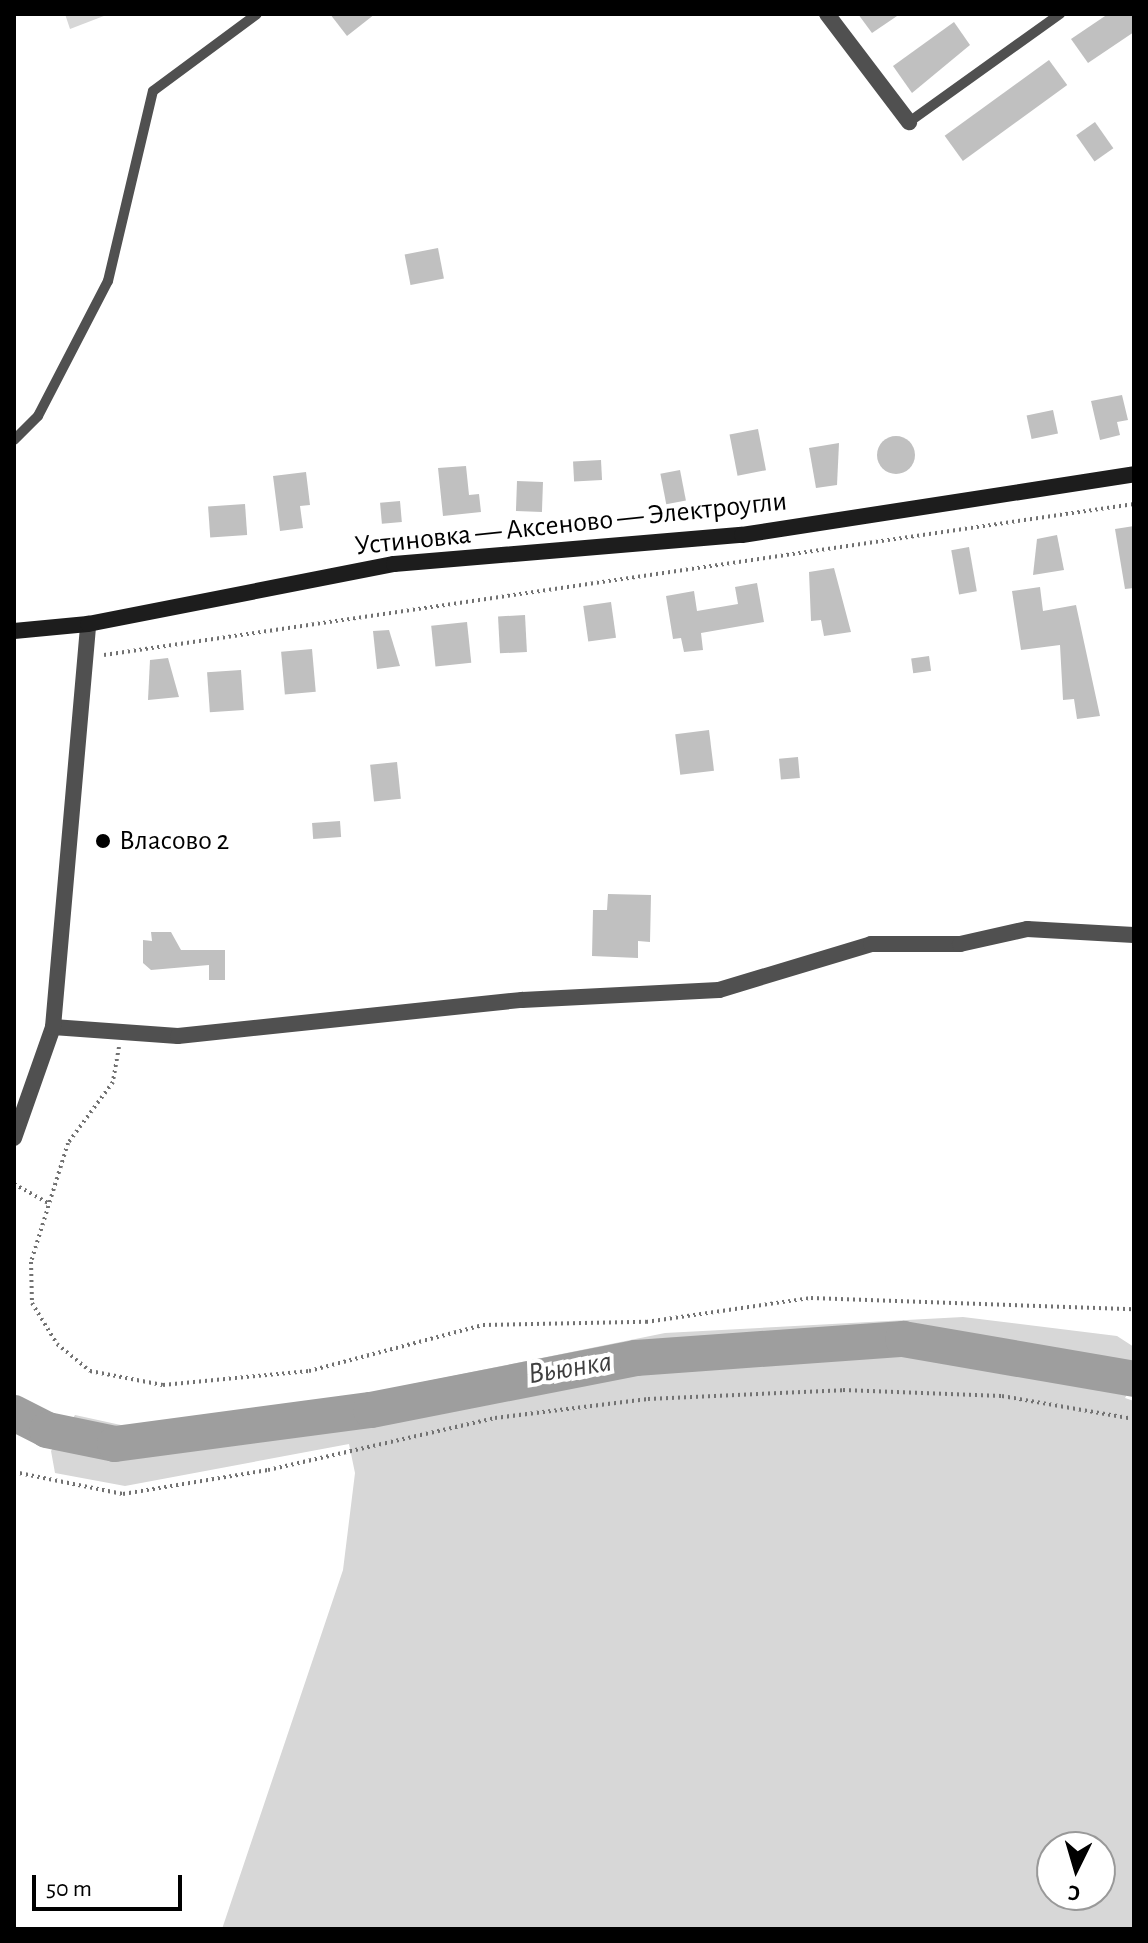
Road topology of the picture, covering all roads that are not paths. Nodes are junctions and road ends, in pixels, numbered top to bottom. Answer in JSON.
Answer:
{"nodes":[{"id":1,"x":257,"y":14,"type":"edge"},
{"id":2,"x":827,"y":14,"type":"edge"},
{"id":3,"x":1060,"y":14,"type":"edge"},
{"id":4,"x":909,"y":122,"type":"joint"},
{"id":5,"x":14,"y":440,"type":"edge"},
{"id":6,"x":1134,"y":474,"type":"edge"},
{"id":7,"x":88,"y":624,"type":"junction"},
{"id":8,"x":14,"y":631,"type":"edge"},
{"id":9,"x":1134,"y":935,"type":"edge"},
{"id":10,"x":53,"y":1027,"type":"junction"},
{"id":11,"x":14,"y":1138,"type":"edge"}],
"edges":[{"from":1,"to":5,"type":"lane"},
{"from":2,"to":4,"type":"street"},
{"from":3,"to":4,"type":"lane"},
{"from":6,"to":7,"type":"main road","name":"Устиновка — Аксеново — Электроугли"},
{"from":7,"to":8,"type":"main road","name":"Устиновка — Аксеново — Электроугли"},
{"from":7,"to":10,"type":"street"},
{"from":9,"to":10,"type":"street"},
{"from":10,"to":11,"type":"street"}]}
